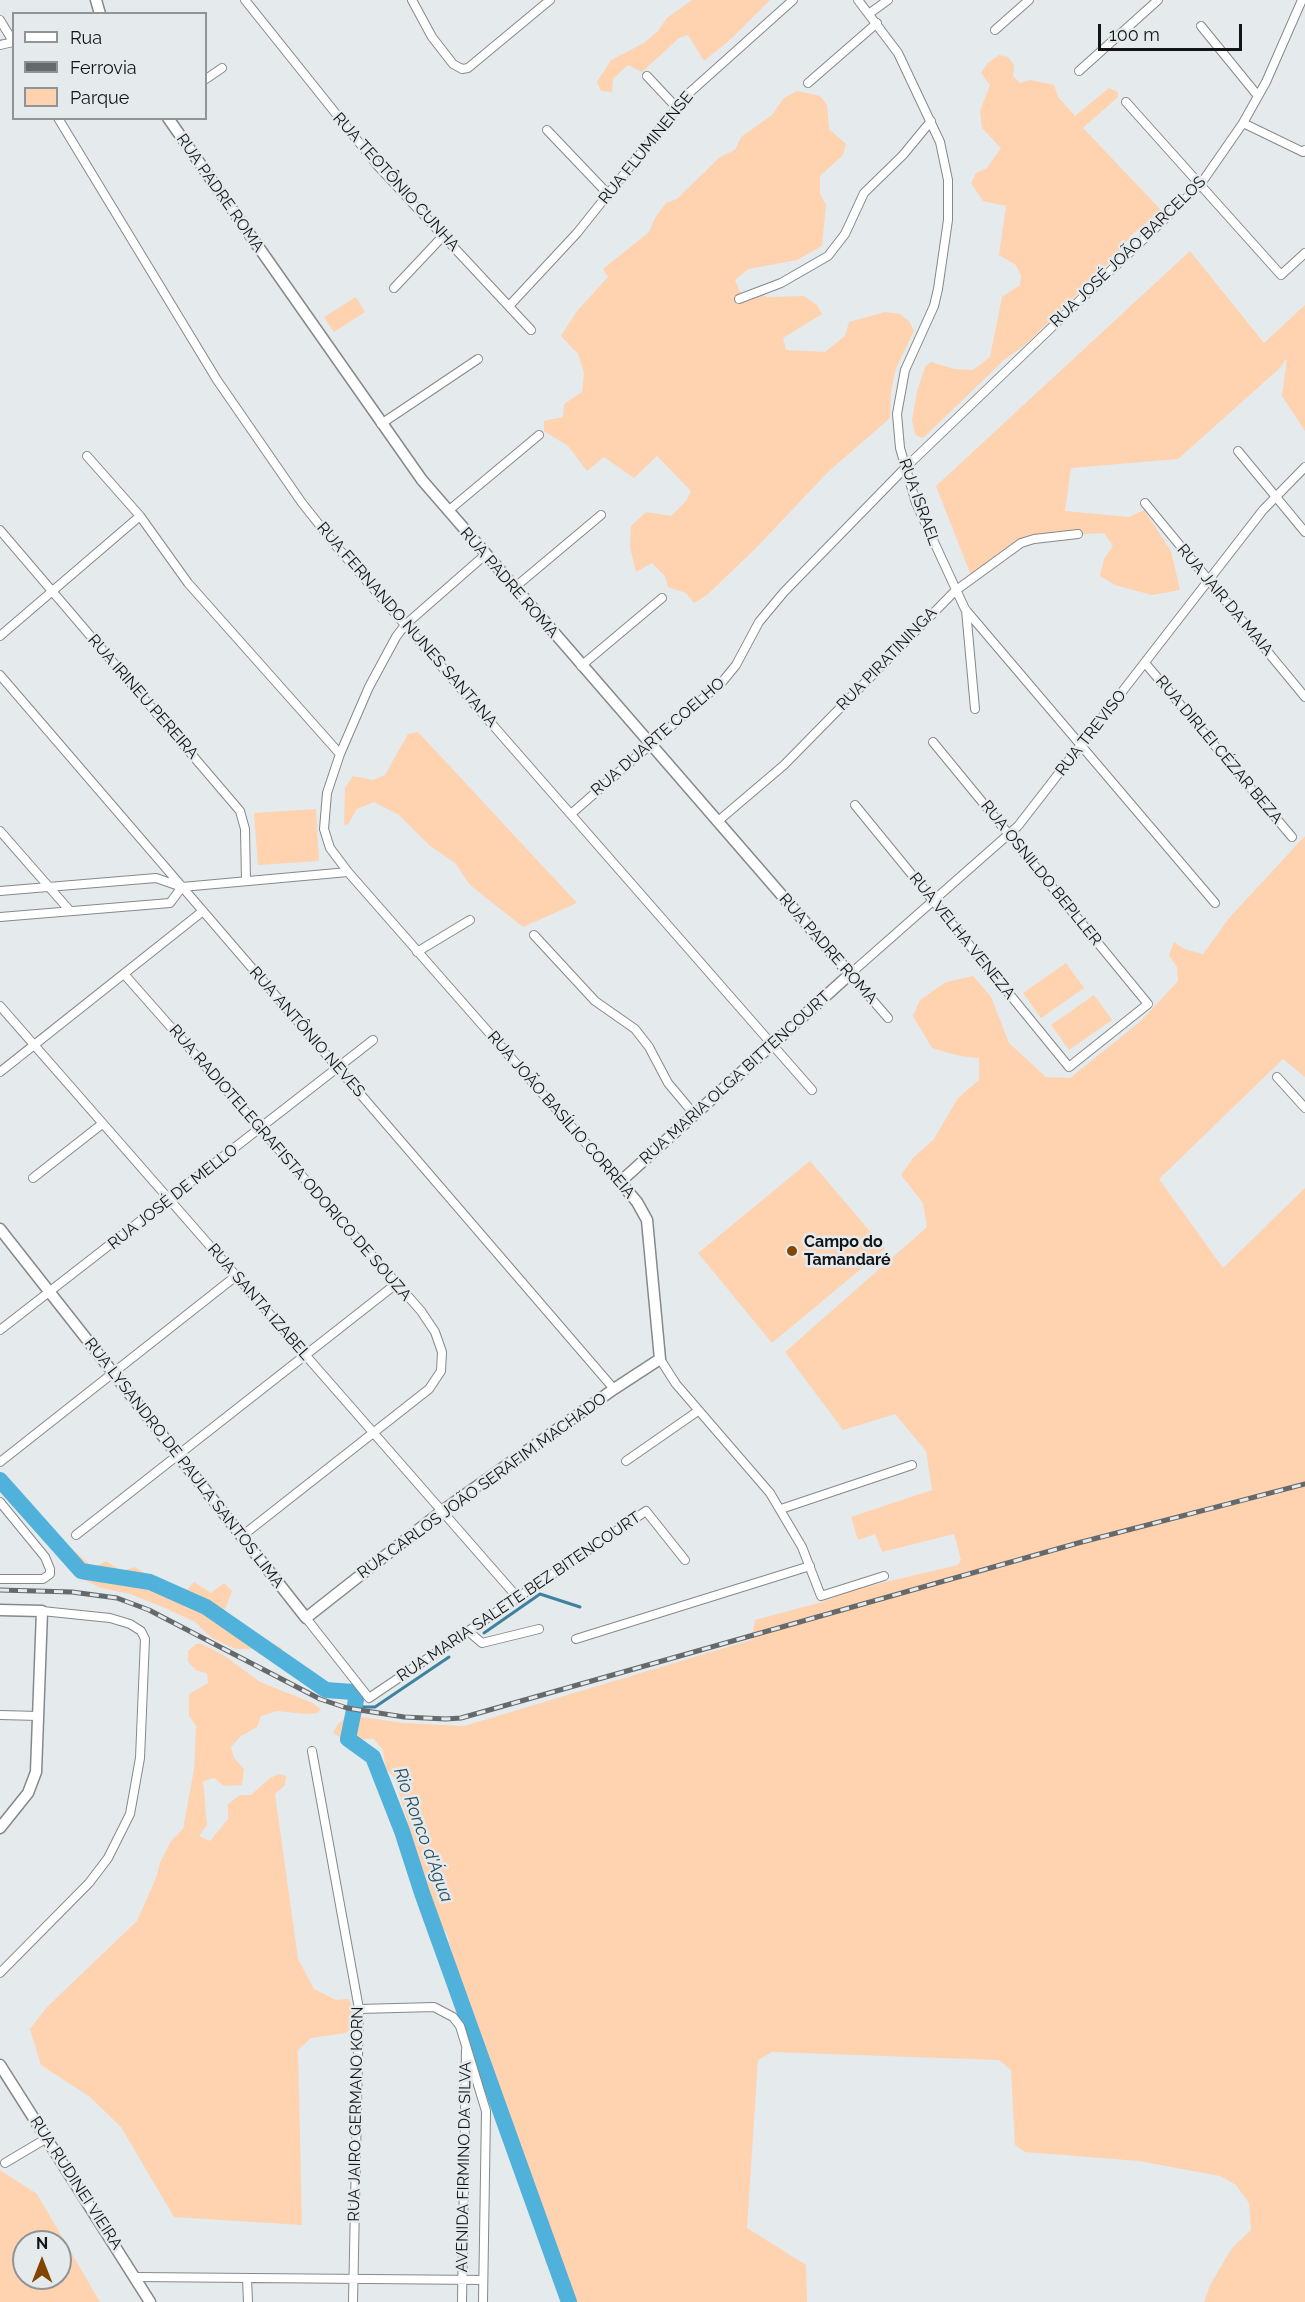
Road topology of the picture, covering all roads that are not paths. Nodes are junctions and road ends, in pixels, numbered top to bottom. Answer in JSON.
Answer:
{"nodes":[{"id":1,"x":245,"y":0,"type":"edge"},
{"id":2,"x":412,"y":0,"type":"edge"},
{"id":3,"x":550,"y":0,"type":"edge"},
{"id":4,"x":793,"y":0,"type":"edge"},
{"id":5,"x":858,"y":0,"type":"edge"},
{"id":6,"x":888,"y":0,"type":"edge"},
{"id":7,"x":1029,"y":0,"type":"edge"},
{"id":8,"x":1158,"y":0,"type":"edge"},
{"id":9,"x":1302,"y":0,"type":"edge"},
{"id":10,"x":870,"y":13,"type":"junction"},
{"id":11,"x":0,"y":20,"type":"edge"},
{"id":12,"x":877,"y":23,"type":"junction"},
{"id":13,"x":1201,"y":26,"type":"dead end"},
{"id":14,"x":994,"y":30,"type":"dead end"},
{"id":15,"x":12,"y":40,"type":"edge"},
{"id":16,"x":222,"y":68,"type":"dead end"},
{"id":17,"x":1079,"y":71,"type":"dead end"},
{"id":18,"x":647,"y":76,"type":"dead end"},
{"id":19,"x":207,"y":78,"type":"edge"},
{"id":20,"x":808,"y":84,"type":"dead end"},
{"id":21,"x":1258,"y":96,"type":"junction"},
{"id":22,"x":1126,"y":102,"type":"dead end"},
{"id":23,"x":676,"y":107,"type":"junction"},
{"id":24,"x":59,"y":120,"type":"edge"},
{"id":25,"x":169,"y":120,"type":"edge"},
{"id":26,"x":931,"y":120,"type":"junction"},
{"id":27,"x":1243,"y":123,"type":"junction"},
{"id":28,"x":547,"y":130,"type":"dead end"},
{"id":29,"x":1304,"y":151,"type":"edge"},
{"id":30,"x":1200,"y":185,"type":"junction"},
{"id":31,"x":609,"y":195,"type":"junction"},
{"id":32,"x":443,"y":236,"type":"junction"},
{"id":33,"x":1305,"y":253,"type":"edge"},
{"id":34,"x":394,"y":288,"type":"dead end"},
{"id":35,"x":739,"y":299,"type":"dead end"},
{"id":36,"x":508,"y":306,"type":"junction"},
{"id":37,"x":531,"y":330,"type":"dead end"},
{"id":38,"x":478,"y":359,"type":"dead end"},
{"id":39,"x":381,"y":424,"type":"junction"},
{"id":40,"x":539,"y":435,"type":"dead end"},
{"id":41,"x":1238,"y":451,"type":"dead end"},
{"id":42,"x":87,"y":456,"type":"dead end"},
{"id":43,"x":1305,"y":467,"type":"edge"},
{"id":44,"x":905,"y":468,"type":"junction"},
{"id":45,"x":1275,"y":496,"type":"junction"},
{"id":46,"x":1145,"y":503,"type":"dead end"},
{"id":47,"x":448,"y":511,"type":"junction"},
{"id":48,"x":601,"y":515,"type":"dead end"},
{"id":49,"x":140,"y":516,"type":"junction"},
{"id":50,"x":0,"y":530,"type":"edge"},
{"id":51,"x":1305,"y":532,"type":"edge"},
{"id":52,"x":1078,"y":534,"type":"dead end"},
{"id":53,"x":485,"y":555,"type":"junction"},
{"id":54,"x":1208,"y":580,"type":"junction"},
{"id":55,"x":514,"y":588,"type":"junction"},
{"id":56,"x":52,"y":591,"type":"junction"},
{"id":57,"x":955,"y":591,"type":"junction"},
{"id":58,"x":662,"y":598,"type":"dead end"},
{"id":59,"x":966,"y":609,"type":"junction"},
{"id":60,"x":405,"y":625,"type":"junction"},
{"id":61,"x":0,"y":636,"type":"edge"},
{"id":62,"x":1145,"y":663,"type":"junction"},
{"id":63,"x":581,"y":666,"type":"junction"},
{"id":64,"x":0,"y":675,"type":"edge"},
{"id":65,"x":1305,"y":697,"type":"edge"},
{"id":66,"x":975,"y":709,"type":"dead end"},
{"id":67,"x":933,"y":742,"type":"dead end"},
{"id":68,"x":650,"y":745,"type":"junction"},
{"id":69,"x":1081,"y":746,"type":"junction"},
{"id":70,"x":340,"y":754,"type":"junction"},
{"id":71,"x":855,"y":805,"type":"dead end"},
{"id":72,"x":571,"y":814,"type":"junction"},
{"id":73,"x":717,"y":822,"type":"junction"},
{"id":74,"x":0,"y":831,"type":"edge"},
{"id":75,"x":1010,"y":835,"type":"junction"},
{"id":76,"x":1292,"y":837,"type":"dead end"},
{"id":77,"x":348,"y":872,"type":"junction"},
{"id":78,"x":246,"y":881,"type":"junction"},
{"id":79,"x":49,"y":887,"type":"junction"},
{"id":80,"x":182,"y":887,"type":"junction"},
{"id":81,"x":0,"y":891,"type":"edge"},
{"id":82,"x":934,"y":901,"type":"junction"},
{"id":83,"x":1215,"y":903,"type":"dead end"},
{"id":84,"x":70,"y":911,"type":"junction"},
{"id":85,"x":203,"y":911,"type":"junction"},
{"id":86,"x":0,"y":917,"type":"edge"},
{"id":87,"x":470,"y":920,"type":"dead end"},
{"id":88,"x":534,"y":935,"type":"dead end"},
{"id":89,"x":417,"y":952,"type":"junction"},
{"id":90,"x":124,"y":974,"type":"junction"},
{"id":91,"x":850,"y":974,"type":"junction"},
{"id":92,"x":0,"y":1006,"type":"edge"},
{"id":93,"x":888,"y":1017,"type":"dead end"},
{"id":94,"x":373,"y":1040,"type":"dead end"},
{"id":95,"x":772,"y":1044,"type":"junction"},
{"id":96,"x":34,"y":1045,"type":"junction"},
{"id":97,"x":1069,"y":1067,"type":"joint"},
{"id":98,"x":338,"y":1068,"type":"junction"},
{"id":99,"x":0,"y":1072,"type":"edge"},
{"id":100,"x":1277,"y":1077,"type":"dead end"},
{"id":101,"x":812,"y":1090,"type":"dead end"},
{"id":102,"x":1305,"y":1108,"type":"edge"},
{"id":103,"x":694,"y":1114,"type":"junction"},
{"id":104,"x":102,"y":1124,"type":"junction"},
{"id":105,"x":259,"y":1130,"type":"junction"},
{"id":106,"x":33,"y":1178,"type":"dead end"},
{"id":107,"x":620,"y":1182,"type":"junction"},
{"id":108,"x":169,"y":1200,"type":"junction"},
{"id":109,"x":0,"y":1228,"type":"edge"},
{"id":110,"x":236,"y":1276,"type":"junction"},
{"id":111,"x":396,"y":1284,"type":"junction"},
{"id":112,"x":50,"y":1292,"type":"junction"},
{"id":113,"x":0,"y":1330,"type":"edge"},
{"id":114,"x":305,"y":1355,"type":"junction"},
{"id":115,"x":660,"y":1359,"type":"junction"},
{"id":116,"x":114,"y":1374,"type":"junction"},
{"id":117,"x":614,"y":1389,"type":"junction"},
{"id":118,"x":698,"y":1411,"type":"junction"},
{"id":119,"x":373,"y":1433,"type":"junction"},
{"id":120,"x":178,"y":1455,"type":"junction"},
{"id":121,"x":626,"y":1461,"type":"dead end"},
{"id":122,"x":0,"y":1462,"type":"edge"},
{"id":123,"x":912,"y":1465,"type":"dead end"},
{"id":124,"x":0,"y":1502,"type":"edge"},
{"id":125,"x":781,"y":1509,"type":"junction"},
{"id":126,"x":442,"y":1511,"type":"junction"},
{"id":127,"x":76,"y":1535,"type":"dead end"},
{"id":128,"x":242,"y":1536,"type":"junction"},
{"id":129,"x":685,"y":1560,"type":"dead end"},
{"id":130,"x":810,"y":1566,"type":"junction"},
{"id":131,"x":884,"y":1576,"type":"dead end"},
{"id":132,"x":0,"y":1579,"type":"edge"},
{"id":133,"x":518,"y":1598,"type":"junction"},
{"id":134,"x":0,"y":1610,"type":"edge"},
{"id":135,"x":42,"y":1611,"type":"junction"},
{"id":136,"x":306,"y":1618,"type":"junction"},
{"id":137,"x":539,"y":1629,"type":"dead end"},
{"id":138,"x":468,"y":1631,"type":"junction"},
{"id":139,"x":576,"y":1640,"type":"dead end"},
{"id":140,"x":369,"y":1698,"type":"joint"},
{"id":141,"x":0,"y":1715,"type":"edge"},
{"id":142,"x":39,"y":1716,"type":"junction"},
{"id":143,"x":312,"y":1751,"type":"dead end"},
{"id":144,"x":4,"y":1820,"type":"edge"},
{"id":145,"x":0,"y":1828,"type":"edge"},
{"id":146,"x":0,"y":1973,"type":"edge"},
{"id":147,"x":359,"y":2009,"type":"junction"},
{"id":148,"x":466,"y":2042,"type":"junction"},
{"id":149,"x":0,"y":2065,"type":"edge"},
{"id":150,"x":47,"y":2138,"type":"junction"},
{"id":151,"x":5,"y":2163,"type":"dead end"},
{"id":152,"x":136,"y":2277,"type":"junction"},
{"id":153,"x":247,"y":2278,"type":"junction"},
{"id":154,"x":353,"y":2279,"type":"junction"},
{"id":155,"x":463,"y":2280,"type":"junction"},
{"id":156,"x":483,"y":2280,"type":"junction"},
{"id":157,"x":150,"y":2302,"type":"edge"},
{"id":158,"x":248,"y":2302,"type":"edge"},
{"id":159,"x":353,"y":2302,"type":"edge"},
{"id":160,"x":462,"y":2302,"type":"edge"},
{"id":161,"x":483,"y":2302,"type":"edge"}],
"edges":[{"from":1,"to":32,"type":"street","name":"RUA TEOTÔNIO CUNHA"},
{"from":2,"to":3,"type":"street"},
{"from":4,"to":23,"type":"street","name":"RUA FLUMINENSE"},
{"from":5,"to":10,"type":"street","name":"RUA ISRAEL"},
{"from":6,"to":10,"type":"street"},
{"from":7,"to":14,"type":"street"},
{"from":8,"to":17,"type":"street"},
{"from":9,"to":21,"type":"street","name":"RUA JOSÉ JOÃO BARCELOS"},
{"from":10,"to":12,"type":"street","name":"RUA ISRAEL"},
{"from":11,"to":15,"type":"street"},
{"from":12,"to":20,"type":"street"},
{"from":12,"to":26,"type":"street","name":"RUA ISRAEL"},
{"from":13,"to":21,"type":"street"},
{"from":16,"to":19,"type":"street"},
{"from":18,"to":23,"type":"street"},
{"from":21,"to":27,"type":"street","name":"RUA JOSÉ JOÃO BARCELOS"},
{"from":22,"to":30,"type":"street"},
{"from":23,"to":31,"type":"street","name":"RUA FLUMINENSE"},
{"from":24,"to":60,"type":"street","name":"RUA FERNANDO NUNES SANTANA"},
{"from":25,"to":39,"type":"street","name":"RUA PADRE ROMA"},
{"from":26,"to":35,"type":"street"},
{"from":26,"to":44,"type":"street","name":"RUA ISRAEL"},
{"from":27,"to":29,"type":"street"},
{"from":27,"to":30,"type":"street","name":"RUA JOSÉ JOÃO BARCELOS"},
{"from":28,"to":31,"type":"street"},
{"from":30,"to":33,"type":"street"},
{"from":30,"to":44,"type":"street","name":"RUA JOSÉ JOÃO BARCELOS"},
{"from":31,"to":36,"type":"street","name":"RUA FLUMINENSE"},
{"from":32,"to":34,"type":"street"},
{"from":32,"to":36,"type":"street","name":"RUA TEOTÔNIO CUNHA"},
{"from":36,"to":37,"type":"street","name":"RUA TEOTÔNIO CUNHA"},
{"from":38,"to":39,"type":"street"},
{"from":39,"to":47,"type":"street","name":"RUA PADRE ROMA"},
{"from":40,"to":47,"type":"street"},
{"from":41,"to":45,"type":"street"},
{"from":42,"to":49,"type":"street"},
{"from":43,"to":45,"type":"street","name":"RUA TREVISO"},
{"from":44,"to":57,"type":"street","name":"RUA ISRAEL"},
{"from":44,"to":68,"type":"street","name":"RUA DUARTE COELHO"},
{"from":45,"to":51,"type":"street"},
{"from":45,"to":54,"type":"street","name":"RUA TREVISO"},
{"from":46,"to":54,"type":"street","name":"RUA JAIR DA MAIA"},
{"from":47,"to":53,"type":"street","name":"RUA PADRE ROMA"},
{"from":48,"to":55,"type":"street"},
{"from":49,"to":56,"type":"street"},
{"from":49,"to":70,"type":"street"},
{"from":50,"to":56,"type":"street","name":"RUA IRINEU PEREIRA"},
{"from":52,"to":57,"type":"street","name":"RUA PIRATININGA"},
{"from":53,"to":55,"type":"street","name":"RUA PADRE ROMA"},
{"from":53,"to":60,"type":"street","name":"RUA JOÃO BASÍLIO CORREIA"},
{"from":54,"to":62,"type":"street","name":"RUA TREVISO"},
{"from":54,"to":65,"type":"street","name":"RUA JAIR DA MAIA"},
{"from":55,"to":63,"type":"street","name":"RUA PADRE ROMA"},
{"from":56,"to":61,"type":"street"},
{"from":56,"to":78,"type":"street","name":"RUA IRINEU PEREIRA"},
{"from":57,"to":59,"type":"street","name":"RUA ISRAEL"},
{"from":57,"to":73,"type":"street","name":"RUA PIRATININGA"},
{"from":58,"to":63,"type":"street"},
{"from":59,"to":66,"type":"street"},
{"from":59,"to":69,"type":"street","name":"RUA ISRAEL"},
{"from":60,"to":70,"type":"street","name":"RUA JOÃO BASÍLIO CORREIA"},
{"from":60,"to":72,"type":"street","name":"RUA FERNANDO NUNES SANTANA"},
{"from":62,"to":69,"type":"street","name":"RUA TREVISO"},
{"from":62,"to":76,"type":"street","name":"RUA DIRLEI CÉZAR BEZA"},
{"from":63,"to":68,"type":"street","name":"RUA PADRE ROMA"},
{"from":64,"to":80,"type":"street","name":"RUA ANTÔNIO NEVES"},
{"from":67,"to":75,"type":"street","name":"RUA OSNILDO BEPLLER"},
{"from":68,"to":72,"type":"street","name":"RUA DUARTE COELHO"},
{"from":68,"to":73,"type":"street","name":"RUA PADRE ROMA"},
{"from":69,"to":75,"type":"street","name":"RUA TREVISO"},
{"from":69,"to":83,"type":"street","name":"RUA ISRAEL"},
{"from":70,"to":77,"type":"street","name":"RUA JOÃO BASÍLIO CORREIA"},
{"from":71,"to":82,"type":"street","name":"RUA VELHA VENEZA"},
{"from":72,"to":95,"type":"street","name":"RUA FERNANDO NUNES SANTANA"},
{"from":73,"to":91,"type":"street","name":"RUA PADRE ROMA"},
{"from":74,"to":79,"type":"street"},
{"from":75,"to":82,"type":"street","name":"RUA TREVISO"},
{"from":75,"to":97,"type":"street","name":"RUA OSNILDO BEPLLER"},
{"from":77,"to":78,"type":"street"},
{"from":77,"to":89,"type":"street","name":"RUA JOÃO BASÍLIO CORREIA"},
{"from":78,"to":80,"type":"street"},
{"from":79,"to":80,"type":"street"},
{"from":79,"to":81,"type":"street"},
{"from":79,"to":84,"type":"street"},
{"from":80,"to":84,"type":"street"},
{"from":80,"to":85,"type":"street","name":"RUA ANTÔNIO NEVES"},
{"from":82,"to":91,"type":"street","name":"RUA TREVISO"},
{"from":82,"to":97,"type":"street","name":"RUA VELHA VENEZA"},
{"from":84,"to":86,"type":"street"},
{"from":85,"to":90,"type":"street"},
{"from":85,"to":98,"type":"street","name":"RUA ANTÔNIO NEVES"},
{"from":87,"to":89,"type":"street"},
{"from":88,"to":103,"type":"street"},
{"from":89,"to":107,"type":"street","name":"RUA JOÃO BASÍLIO CORREIA"},
{"from":90,"to":96,"type":"street"},
{"from":90,"to":105,"type":"street","name":"RUA RADIOTELEGRAFISTA ODORICO DE SOUZA"},
{"from":91,"to":93,"type":"street","name":"RUA PADRE ROMA"},
{"from":91,"to":95,"type":"street","name":"RUA MARIA OLGA BITTENCOURT"},
{"from":92,"to":96,"type":"street","name":"RUA SANTA IZABEL"},
{"from":94,"to":98,"type":"street","name":"RUA JOSÉ DE MELLO"},
{"from":95,"to":101,"type":"street","name":"RUA FERNANDO NUNES SANTANA"},
{"from":95,"to":103,"type":"street","name":"RUA MARIA OLGA BITTENCOURT"},
{"from":96,"to":99,"type":"street"},
{"from":96,"to":104,"type":"street","name":"RUA SANTA IZABEL"},
{"from":98,"to":105,"type":"street","name":"RUA JOSÉ DE MELLO"},
{"from":98,"to":117,"type":"street","name":"RUA ANTÔNIO NEVES"},
{"from":100,"to":102,"type":"street"},
{"from":103,"to":107,"type":"street","name":"RUA MARIA OLGA BITTENCOURT"},
{"from":104,"to":106,"type":"street"},
{"from":104,"to":108,"type":"street","name":"RUA SANTA IZABEL"},
{"from":105,"to":108,"type":"street","name":"RUA JOSÉ DE MELLO"},
{"from":105,"to":111,"type":"street","name":"RUA RADIOTELEGRAFISTA ODORICO DE SOUZA"},
{"from":107,"to":115,"type":"street","name":"RUA JOÃO BASÍLIO CORREIA"},
{"from":108,"to":110,"type":"street","name":"RUA SANTA IZABEL"},
{"from":108,"to":112,"type":"street","name":"RUA JOSÉ DE MELLO"},
{"from":109,"to":112,"type":"street","name":"RUA LYSANDRO DE PAULA SANTOS LIMA"},
{"from":110,"to":114,"type":"street","name":"RUA SANTA IZABEL"},
{"from":110,"to":116,"type":"street"},
{"from":111,"to":114,"type":"street"},
{"from":111,"to":119,"type":"street","name":"RUA RADIOTELEGRAFISTA ODORICO DE SOUZA"},
{"from":112,"to":113,"type":"street","name":"RUA JOSÉ DE MELLO"},
{"from":112,"to":116,"type":"street","name":"RUA LYSANDRO DE PAULA SANTOS LIMA"},
{"from":114,"to":119,"type":"street","name":"RUA SANTA IZABEL"},
{"from":114,"to":120,"type":"street"},
{"from":115,"to":117,"type":"street","name":"RUA CARLOS JOÃO SERAFIM MACHADO"},
{"from":115,"to":118,"type":"street","name":"RUA JOÃO BASÍLIO CORREIA"},
{"from":116,"to":120,"type":"street","name":"RUA LYSANDRO DE PAULA SANTOS LIMA"},
{"from":116,"to":122,"type":"street"},
{"from":117,"to":126,"type":"street","name":"RUA CARLOS JOÃO SERAFIM MACHADO"},
{"from":118,"to":121,"type":"street"},
{"from":118,"to":125,"type":"street","name":"RUA JOÃO BASÍLIO CORREIA"},
{"from":119,"to":126,"type":"street","name":"RUA SANTA IZABEL"},
{"from":119,"to":128,"type":"street"},
{"from":120,"to":127,"type":"street"},
{"from":120,"to":128,"type":"street","name":"RUA LYSANDRO DE PAULA SANTOS LIMA"},
{"from":123,"to":125,"type":"street"},
{"from":124,"to":132,"type":"street"},
{"from":125,"to":130,"type":"street","name":"RUA JOÃO BASÍLIO CORREIA"},
{"from":126,"to":133,"type":"street","name":"RUA SANTA IZABEL"},
{"from":126,"to":136,"type":"street","name":"RUA CARLOS JOÃO SERAFIM MACHADO"},
{"from":128,"to":136,"type":"street","name":"RUA LYSANDRO DE PAULA SANTOS LIMA"},
{"from":129,"to":133,"type":"street","name":"RUA MARIA SALETE BEZ BITENCOURT"},
{"from":130,"to":131,"type":"street","name":"RUA JOÃO BASÍLIO CORREIA"},
{"from":130,"to":139,"type":"street"},
{"from":133,"to":138,"type":"street","name":"RUA MARIA SALETE BEZ BITENCOURT"},
{"from":134,"to":135,"type":"street"},
{"from":135,"to":142,"type":"street"},
{"from":135,"to":146,"type":"street"},
{"from":136,"to":140,"type":"street","name":"RUA LYSANDRO DE PAULA SANTOS LIMA"},
{"from":137,"to":138,"type":"street"},
{"from":138,"to":140,"type":"street","name":"RUA MARIA SALETE BEZ BITENCOURT"},
{"from":141,"to":142,"type":"street"},
{"from":142,"to":144,"type":"street"},
{"from":143,"to":147,"type":"street","name":"RUA JAIRO GERMANO KORN"},
{"from":144,"to":145,"type":"street"},
{"from":147,"to":148,"type":"street"},
{"from":147,"to":154,"type":"street","name":"RUA JAIRO GERMANO KORN"},
{"from":148,"to":155,"type":"street","name":"AVENIDA FIRMINO DA SILVA"},
{"from":148,"to":156,"type":"street","name":"AVENIDA FIRMINO DA SILVA"},
{"from":149,"to":150,"type":"street","name":"RUA RUDINEI VIEIRA"},
{"from":150,"to":151,"type":"street"},
{"from":150,"to":152,"type":"street","name":"RUA RUDINEI VIEIRA"},
{"from":152,"to":153,"type":"street"},
{"from":152,"to":157,"type":"street","name":"RUA RUDINEI VIEIRA"},
{"from":153,"to":154,"type":"street"},
{"from":153,"to":158,"type":"street"},
{"from":154,"to":155,"type":"street"},
{"from":154,"to":159,"type":"street","name":"RUA JAIRO GERMANO KORN"},
{"from":155,"to":156,"type":"street"},
{"from":155,"to":160,"type":"street","name":"AVENIDA FIRMINO DA SILVA"},
{"from":156,"to":161,"type":"street","name":"AVENIDA FIRMINO DA SILVA"}]}
